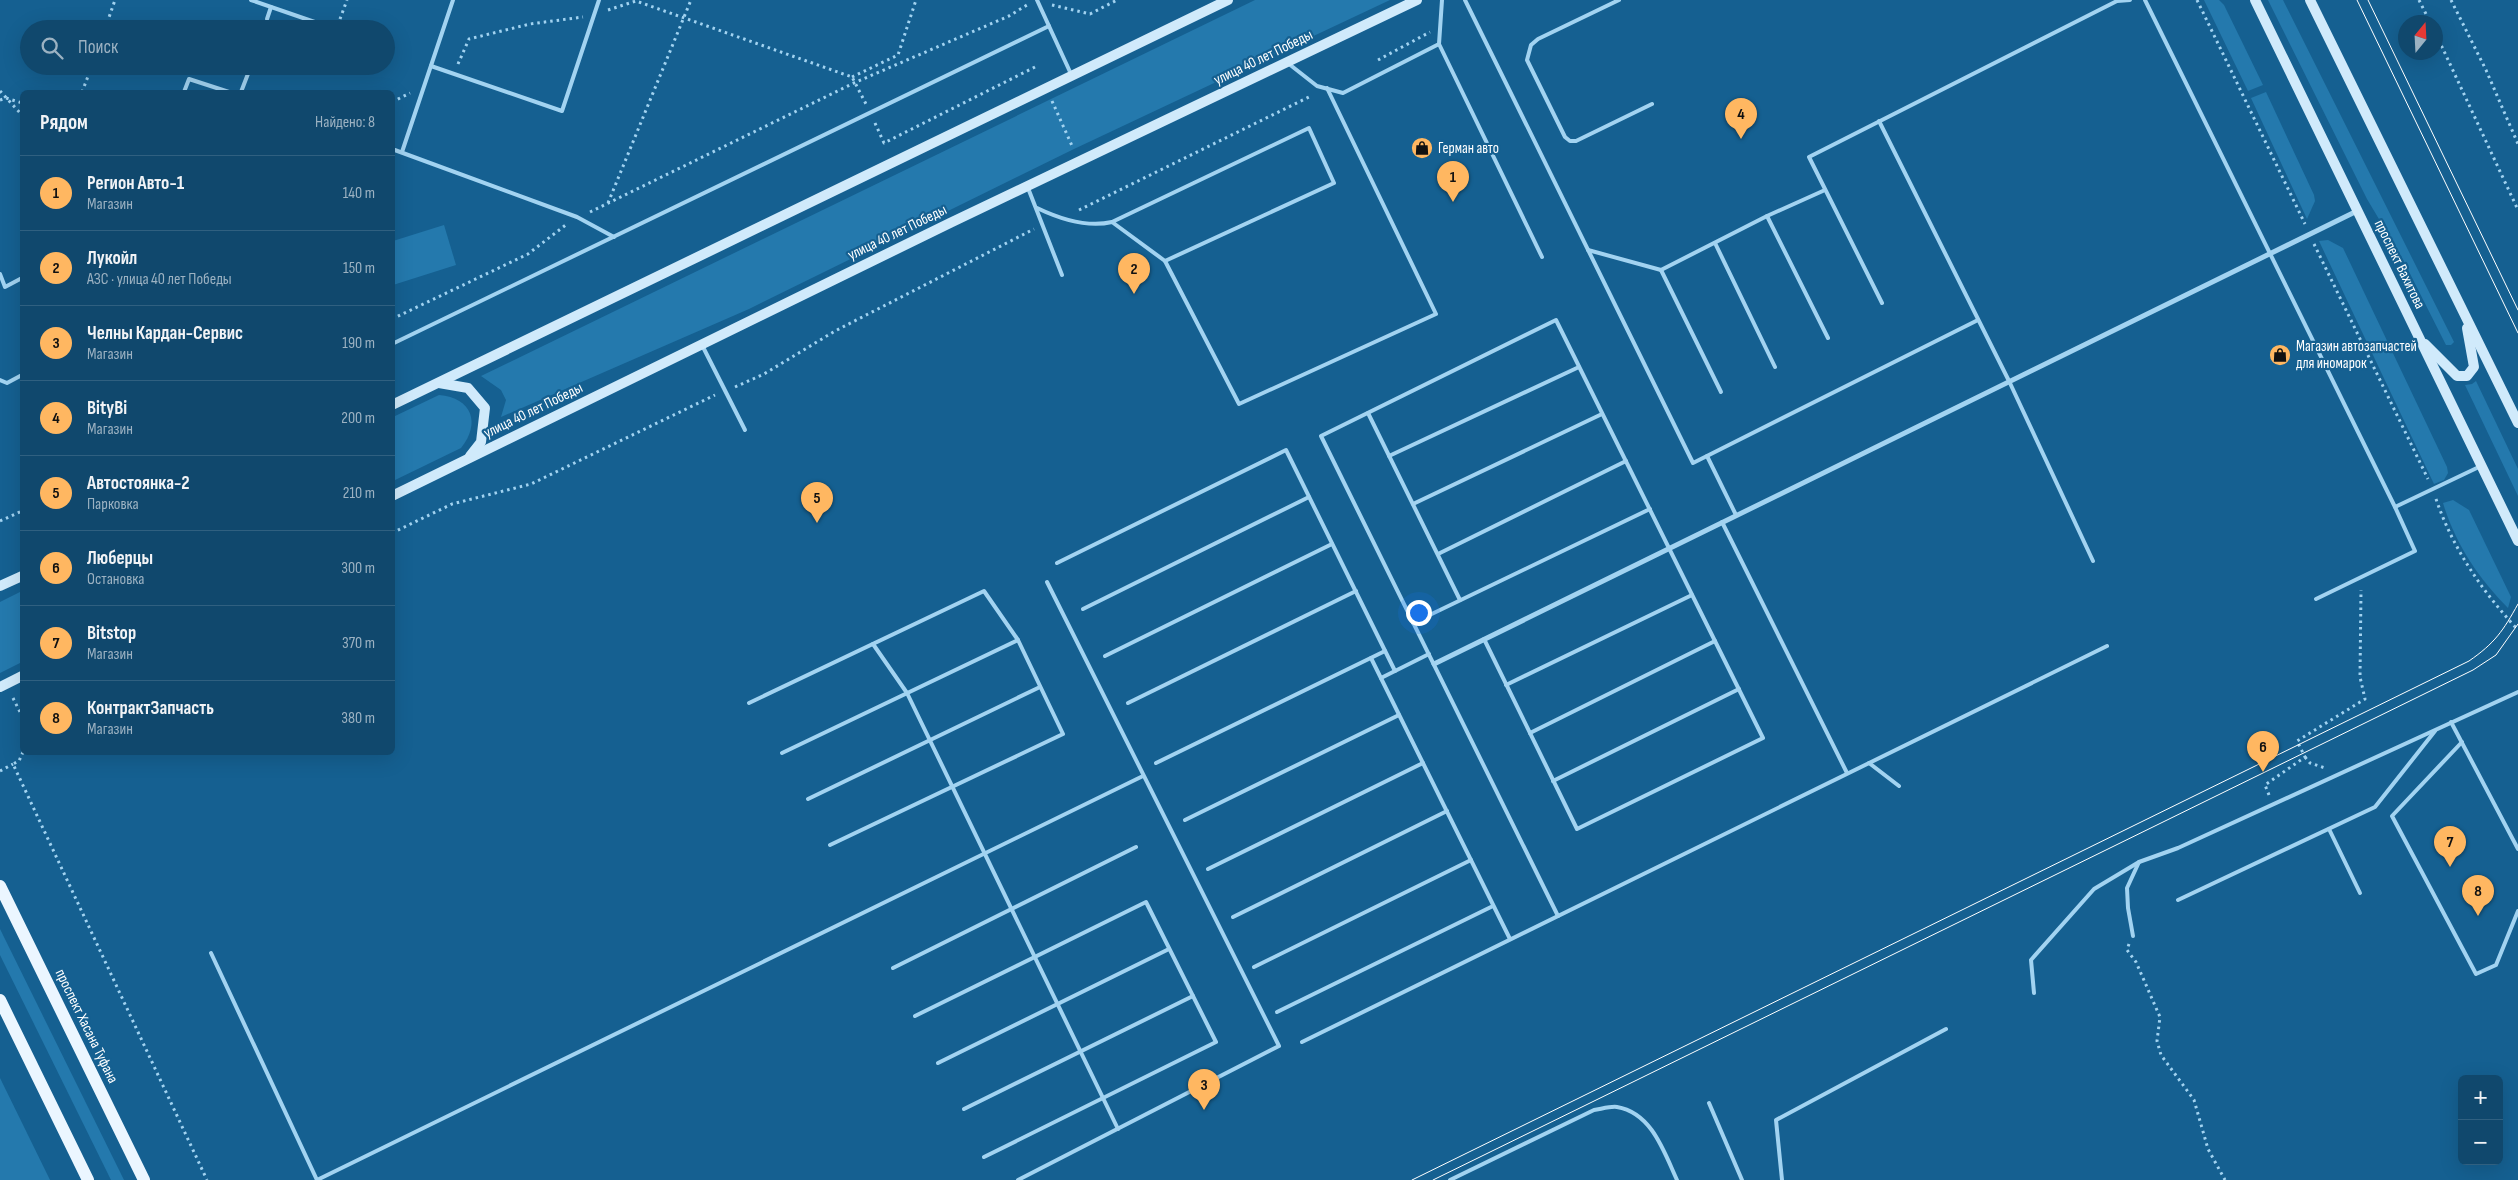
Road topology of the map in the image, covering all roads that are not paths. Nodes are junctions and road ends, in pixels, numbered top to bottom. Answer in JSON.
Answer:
{"nodes":[{"id":1,"x":251,"y":0,"type":"edge"},
{"id":2,"x":453,"y":0,"type":"edge"},
{"id":3,"x":599,"y":0,"type":"edge"},
{"id":4,"x":1228,"y":0,"type":"edge"},
{"id":5,"x":1417,"y":0,"type":"edge"},
{"id":6,"x":1442,"y":0,"type":"edge"},
{"id":7,"x":1465,"y":0,"type":"edge"},
{"id":8,"x":1619,"y":0,"type":"edge"},
{"id":9,"x":2130,"y":0,"type":"edge"},
{"id":10,"x":2145,"y":0,"type":"edge"},
{"id":11,"x":2255,"y":0,"type":"edge"},
{"id":12,"x":2310,"y":0,"type":"edge"},
{"id":13,"x":1038,"y":1,"type":"edge"},
{"id":14,"x":271,"y":7,"type":"junction"},
{"id":15,"x":267,"y":19,"type":"dead end"},
{"id":16,"x":309,"y":20,"type":"edge"},
{"id":17,"x":1048,"y":26,"type":"junction"},
{"id":18,"x":1439,"y":44,"type":"junction"},
{"id":19,"x":1287,"y":62,"type":"junction"},
{"id":20,"x":431,"y":66,"type":"junction"},
{"id":21,"x":1071,"y":74,"type":"junction"},
{"id":22,"x":248,"y":75,"type":"edge"},
{"id":23,"x":1327,"y":88,"type":"junction"},
{"id":24,"x":185,"y":90,"type":"edge"},
{"id":25,"x":224,"y":90,"type":"edge"},
{"id":26,"x":242,"y":90,"type":"edge"},
{"id":27,"x":1652,"y":104,"type":"dead end"},
{"id":28,"x":1879,"y":121,"type":"junction"},
{"id":29,"x":395,"y":150,"type":"edge"},
{"id":30,"x":402,"y":152,"type":"junction"},
{"id":31,"x":1027,"y":186,"type":"junction"},
{"id":32,"x":1825,"y":190,"type":"junction"},
{"id":33,"x":1037,"y":208,"type":"junction"},
{"id":34,"x":2358,"y":211,"type":"junction"},
{"id":35,"x":1767,"y":216,"type":"junction"},
{"id":36,"x":1112,"y":222,"type":"junction"},
{"id":37,"x":614,"y":237,"type":"junction"},
{"id":38,"x":1715,"y":243,"type":"junction"},
{"id":39,"x":1588,"y":250,"type":"junction"},
{"id":40,"x":2269,"y":252,"type":"junction"},
{"id":41,"x":1542,"y":257,"type":"dead end"},
{"id":42,"x":1165,"y":261,"type":"junction"},
{"id":43,"x":1661,"y":270,"type":"junction"},
{"id":44,"x":0,"y":274,"type":"edge"},
{"id":45,"x":1062,"y":275,"type":"dead end"},
{"id":46,"x":20,"y":279,"type":"edge"},
{"id":47,"x":1882,"y":303,"type":"dead end"},
{"id":48,"x":2466,"y":317,"type":"junction"},
{"id":49,"x":1978,"y":320,"type":"junction"},
{"id":50,"x":2419,"y":337,"type":"junction"},
{"id":51,"x":1828,"y":338,"type":"dead end"},
{"id":52,"x":395,"y":343,"type":"edge"},
{"id":53,"x":702,"y":344,"type":"junction"},
{"id":54,"x":1579,"y":366,"type":"junction"},
{"id":55,"x":1775,"y":366,"type":"dead end"},
{"id":56,"x":20,"y":376,"type":"edge"},
{"id":57,"x":0,"y":380,"type":"edge"},
{"id":58,"x":2008,"y":381,"type":"junction"},
{"id":59,"x":439,"y":383,"type":"junction"},
{"id":60,"x":1721,"y":392,"type":"dead end"},
{"id":61,"x":395,"y":404,"type":"edge"},
{"id":62,"x":1368,"y":413,"type":"junction"},
{"id":63,"x":1602,"y":414,"type":"junction"},
{"id":64,"x":2518,"y":423,"type":"edge"},
{"id":65,"x":745,"y":430,"type":"dead end"},
{"id":66,"x":1389,"y":456,"type":"junction"},
{"id":67,"x":1707,"y":456,"type":"junction"},
{"id":68,"x":468,"y":458,"type":"junction"},
{"id":69,"x":1626,"y":461,"type":"junction"},
{"id":70,"x":2482,"y":466,"type":"junction"},
{"id":71,"x":395,"y":494,"type":"edge"},
{"id":72,"x":1309,"y":497,"type":"junction"},
{"id":73,"x":1413,"y":504,"type":"junction"},
{"id":74,"x":2395,"y":507,"type":"junction"},
{"id":75,"x":1650,"y":509,"type":"junction"},
{"id":76,"x":1736,"y":515,"type":"junction"},
{"id":77,"x":1722,"y":522,"type":"junction"},
{"id":78,"x":2518,"y":542,"type":"edge"},
{"id":79,"x":1332,"y":544,"type":"junction"},
{"id":80,"x":1669,"y":548,"type":"junction"},
{"id":81,"x":1438,"y":554,"type":"junction"},
{"id":82,"x":2093,"y":561,"type":"dead end"},
{"id":83,"x":1057,"y":563,"type":"dead end"},
{"id":84,"x":20,"y":577,"type":"edge"},
{"id":85,"x":1047,"y":582,"type":"dead end"},
{"id":86,"x":0,"y":586,"type":"edge"},
{"id":87,"x":1356,"y":591,"type":"junction"},
{"id":88,"x":1692,"y":595,"type":"junction"},
{"id":89,"x":1460,"y":600,"type":"junction"},
{"id":90,"x":2316,"y":600,"type":"dead end"},
{"id":91,"x":1083,"y":608,"type":"dead end"},
{"id":92,"x":1413,"y":623,"type":"junction"},
{"id":93,"x":1484,"y":639,"type":"junction"},
{"id":94,"x":1018,"y":640,"type":"junction"},
{"id":95,"x":1715,"y":641,"type":"junction"},
{"id":96,"x":873,"y":644,"type":"junction"},
{"id":97,"x":2107,"y":646,"type":"dead end"},
{"id":98,"x":1385,"y":651,"type":"junction"},
{"id":99,"x":1429,"y":654,"type":"junction"},
{"id":100,"x":1105,"y":656,"type":"dead end"},
{"id":101,"x":1371,"y":658,"type":"junction"},
{"id":102,"x":1434,"y":664,"type":"junction"},
{"id":103,"x":1395,"y":672,"type":"junction"},
{"id":104,"x":20,"y":677,"type":"edge"},
{"id":105,"x":1381,"y":678,"type":"junction"},
{"id":106,"x":1506,"y":686,"type":"junction"},
{"id":107,"x":0,"y":687,"type":"edge"},
{"id":108,"x":1040,"y":687,"type":"junction"},
{"id":109,"x":1738,"y":689,"type":"junction"},
{"id":110,"x":2518,"y":692,"type":"edge"},
{"id":111,"x":906,"y":693,"type":"junction"},
{"id":112,"x":749,"y":703,"type":"dead end"},
{"id":113,"x":1128,"y":703,"type":"dead end"},
{"id":114,"x":1399,"y":714,"type":"junction"},
{"id":115,"x":2452,"y":722,"type":"junction"},
{"id":116,"x":2436,"y":729,"type":"junction"},
{"id":117,"x":1530,"y":734,"type":"junction"},
{"id":118,"x":929,"y":740,"type":"junction"},
{"id":119,"x":2462,"y":742,"type":"junction"},
{"id":120,"x":782,"y":753,"type":"dead end"},
{"id":121,"x":1156,"y":763,"type":"dead end"},
{"id":122,"x":1423,"y":763,"type":"junction"},
{"id":123,"x":1869,"y":763,"type":"junction"},
{"id":124,"x":1847,"y":774,"type":"junction"},
{"id":125,"x":1143,"y":776,"type":"junction"},
{"id":126,"x":1553,"y":781,"type":"junction"},
{"id":127,"x":1899,"y":786,"type":"dead end"},
{"id":128,"x":951,"y":787,"type":"junction"},
{"id":129,"x":808,"y":799,"type":"dead end"},
{"id":130,"x":1447,"y":812,"type":"junction"},
{"id":131,"x":1185,"y":820,"type":"dead end"},
{"id":132,"x":2329,"y":829,"type":"junction"},
{"id":133,"x":830,"y":845,"type":"dead end"},
{"id":134,"x":1136,"y":848,"type":"dead end"},
{"id":135,"x":2518,"y":850,"type":"edge"},
{"id":136,"x":983,"y":855,"type":"junction"},
{"id":137,"x":1471,"y":860,"type":"junction"},
{"id":138,"x":2139,"y":862,"type":"junction"},
{"id":139,"x":1208,"y":869,"type":"dead end"},
{"id":140,"x":0,"y":886,"type":"edge"},
{"id":141,"x":2360,"y":893,"type":"dead end"},
{"id":142,"x":2178,"y":900,"type":"dead end"},
{"id":143,"x":1494,"y":906,"type":"junction"},
{"id":144,"x":1010,"y":910,"type":"junction"},
{"id":145,"x":2518,"y":911,"type":"edge"},
{"id":146,"x":1558,"y":916,"type":"junction"},
{"id":147,"x":1233,"y":917,"type":"dead end"},
{"id":148,"x":2133,"y":936,"type":"road end"},
{"id":149,"x":1510,"y":940,"type":"junction"},
{"id":150,"x":1169,"y":949,"type":"junction"},
{"id":151,"x":211,"y":953,"type":"dead end"},
{"id":152,"x":1033,"y":958,"type":"junction"},
{"id":153,"x":1254,"y":967,"type":"dead end"},
{"id":154,"x":893,"y":968,"type":"dead end"},
{"id":155,"x":2034,"y":993,"type":"dead end"},
{"id":156,"x":1193,"y":996,"type":"junction"},
{"id":157,"x":1,"y":1002,"type":"edge"},
{"id":158,"x":1056,"y":1004,"type":"junction"},
{"id":159,"x":1277,"y":1012,"type":"dead end"},
{"id":160,"x":915,"y":1016,"type":"dead end"},
{"id":161,"x":1946,"y":1029,"type":"dead end"},
{"id":162,"x":1302,"y":1042,"type":"dead end"},
{"id":163,"x":1080,"y":1052,"type":"junction"},
{"id":164,"x":938,"y":1063,"type":"dead end"},
{"id":165,"x":1102,"y":1098,"type":"junction"},
{"id":166,"x":1709,"y":1103,"type":"dead end"},
{"id":167,"x":964,"y":1109,"type":"dead end"},
{"id":168,"x":1118,"y":1129,"type":"junction"},
{"id":169,"x":984,"y":1157,"type":"dead end"},
{"id":170,"x":88,"y":1180,"type":"edge"},
{"id":171,"x":144,"y":1180,"type":"edge"},
{"id":172,"x":317,"y":1180,"type":"edge"},
{"id":173,"x":1018,"y":1180,"type":"edge"},
{"id":174,"x":1450,"y":1180,"type":"edge"},
{"id":175,"x":1677,"y":1180,"type":"edge"},
{"id":176,"x":1742,"y":1180,"type":"edge"},
{"id":177,"x":1782,"y":1180,"type":"edge"}],
"edges":[{"from":1,"to":14,"type":"lane"},
{"from":2,"to":20,"type":"lane"},
{"from":3,"to":20,"type":"lane"},
{"from":4,"to":21,"type":"street"},
{"from":5,"to":19,"type":"street","name":"улица 40 лет Победы"},
{"from":6,"to":18,"type":"lane"},
{"from":7,"to":39,"type":"lane"},
{"from":8,"to":27,"type":"lane"},
{"from":9,"to":28,"type":"lane"},
{"from":10,"to":40,"type":"lane"},
{"from":11,"to":34,"type":"street","name":"проспект Вахитова"},
{"from":12,"to":48,"type":"street"},
{"from":13,"to":17,"type":"lane"},
{"from":14,"to":15,"type":"lane"},
{"from":14,"to":16,"type":"lane"},
{"from":17,"to":21,"type":"lane"},
{"from":17,"to":37,"type":"lane"},
{"from":18,"to":23,"type":"lane"},
{"from":18,"to":41,"type":"lane"},
{"from":19,"to":23,"type":"lane"},
{"from":19,"to":31,"type":"street","name":"улица 40 лет Победы"},
{"from":20,"to":30,"type":"lane"},
{"from":21,"to":59,"type":"street"},
{"from":22,"to":26,"type":"lane"},
{"from":23,"to":42,"type":"lane"},
{"from":24,"to":25,"type":"lane"},
{"from":28,"to":32,"type":"lane"},
{"from":28,"to":49,"type":"lane"},
{"from":29,"to":30,"type":"lane"},
{"from":30,"to":37,"type":"lane"},
{"from":31,"to":33,"type":"lane"},
{"from":31,"to":53,"type":"street","name":"улица 40 лет Победы"},
{"from":32,"to":35,"type":"lane"},
{"from":32,"to":47,"type":"lane"},
{"from":33,"to":36,"type":"lane"},
{"from":33,"to":45,"type":"lane"},
{"from":34,"to":40,"type":"street"},
{"from":34,"to":50,"type":"street","name":"проспект Вахитова"},
{"from":35,"to":38,"type":"lane"},
{"from":35,"to":51,"type":"lane"},
{"from":36,"to":42,"type":"lane"},
{"from":36,"to":42,"type":"lane"},
{"from":37,"to":52,"type":"lane"},
{"from":38,"to":43,"type":"lane"},
{"from":38,"to":55,"type":"lane"},
{"from":39,"to":43,"type":"lane"},
{"from":39,"to":67,"type":"lane"},
{"from":40,"to":58,"type":"street"},
{"from":40,"to":74,"type":"lane"},
{"from":43,"to":60,"type":"lane"},
{"from":44,"to":46,"type":"lane"},
{"from":48,"to":50,"type":"street"},
{"from":48,"to":64,"type":"street"},
{"from":49,"to":58,"type":"lane"},
{"from":49,"to":67,"type":"lane"},
{"from":50,"to":70,"type":"street","name":"проспект Вахитова"},
{"from":53,"to":65,"type":"lane"},
{"from":53,"to":68,"type":"street","name":"улица 40 лет Победы"},
{"from":54,"to":62,"type":"lane"},
{"from":54,"to":63,"type":"lane"},
{"from":54,"to":66,"type":"lane"},
{"from":56,"to":57,"type":"lane"},
{"from":58,"to":76,"type":"street"},
{"from":58,"to":82,"type":"lane"},
{"from":59,"to":61,"type":"street"},
{"from":59,"to":68,"type":"street"},
{"from":62,"to":66,"type":"lane"},
{"from":62,"to":92,"type":"lane"},
{"from":63,"to":69,"type":"lane"},
{"from":63,"to":73,"type":"lane"},
{"from":66,"to":73,"type":"lane"},
{"from":67,"to":76,"type":"lane"},
{"from":68,"to":71,"type":"street","name":"улица 40 лет Победы"},
{"from":69,"to":75,"type":"lane"},
{"from":69,"to":81,"type":"lane"},
{"from":70,"to":74,"type":"lane"},
{"from":70,"to":78,"type":"street","name":"проспект Вахитова"},
{"from":72,"to":79,"type":"lane"},
{"from":72,"to":83,"type":"lane"},
{"from":72,"to":91,"type":"lane"},
{"from":73,"to":81,"type":"lane"},
{"from":74,"to":90,"type":"lane"},
{"from":75,"to":80,"type":"lane"},
{"from":75,"to":89,"type":"lane"},
{"from":76,"to":77,"type":"street"},
{"from":77,"to":80,"type":"street"},
{"from":77,"to":124,"type":"lane"},
{"from":79,"to":87,"type":"lane"},
{"from":79,"to":100,"type":"lane"},
{"from":80,"to":88,"type":"lane"},
{"from":80,"to":93,"type":"street"},
{"from":81,"to":89,"type":"lane"},
{"from":84,"to":86,"type":"street"},
{"from":85,"to":125,"type":"lane"},
{"from":87,"to":98,"type":"lane"},
{"from":87,"to":113,"type":"lane"},
{"from":88,"to":95,"type":"lane"},
{"from":88,"to":106,"type":"lane"},
{"from":89,"to":92,"type":"lane"},
{"from":92,"to":99,"type":"lane"},
{"from":93,"to":102,"type":"street"},
{"from":93,"to":106,"type":"lane"},
{"from":94,"to":96,"type":"lane"},
{"from":94,"to":108,"type":"lane"},
{"from":94,"to":111,"type":"lane"},
{"from":95,"to":109,"type":"lane"},
{"from":95,"to":117,"type":"lane"},
{"from":96,"to":111,"type":"lane"},
{"from":96,"to":112,"type":"lane"},
{"from":97,"to":123,"type":"lane"},
{"from":98,"to":101,"type":"lane"},
{"from":98,"to":103,"type":"lane"},
{"from":99,"to":102,"type":"lane"},
{"from":99,"to":103,"type":"lane"},
{"from":101,"to":105,"type":"lane"},
{"from":101,"to":121,"type":"lane"},
{"from":102,"to":146,"type":"lane"},
{"from":103,"to":105,"type":"lane"},
{"from":104,"to":107,"type":"street"},
{"from":105,"to":114,"type":"lane"},
{"from":106,"to":117,"type":"lane"},
{"from":108,"to":118,"type":"lane"},
{"from":108,"to":128,"type":"lane"},
{"from":109,"to":126,"type":"lane"},
{"from":109,"to":126,"type":"lane"},
{"from":110,"to":115,"type":"lane"},
{"from":111,"to":118,"type":"lane"},
{"from":111,"to":120,"type":"lane"},
{"from":114,"to":122,"type":"lane"},
{"from":114,"to":131,"type":"lane"},
{"from":115,"to":116,"type":"lane"},
{"from":115,"to":119,"type":"lane"},
{"from":116,"to":132,"type":"lane"},
{"from":116,"to":138,"type":"lane"},
{"from":117,"to":126,"type":"lane"},
{"from":118,"to":128,"type":"lane"},
{"from":118,"to":129,"type":"lane"},
{"from":119,"to":135,"type":"lane"},
{"from":119,"to":145,"type":"lane"},
{"from":122,"to":130,"type":"lane"},
{"from":122,"to":139,"type":"lane"},
{"from":123,"to":124,"type":"lane"},
{"from":123,"to":127,"type":"lane"},
{"from":124,"to":146,"type":"lane"},
{"from":125,"to":136,"type":"lane"},
{"from":125,"to":168,"type":"lane"},
{"from":128,"to":133,"type":"lane"},
{"from":128,"to":136,"type":"lane"},
{"from":130,"to":137,"type":"lane"},
{"from":130,"to":147,"type":"lane"},
{"from":132,"to":141,"type":"lane"},
{"from":132,"to":142,"type":"lane"},
{"from":134,"to":144,"type":"lane"},
{"from":136,"to":144,"type":"lane"},
{"from":136,"to":172,"type":"lane"},
{"from":137,"to":143,"type":"lane"},
{"from":137,"to":153,"type":"lane"},
{"from":138,"to":148,"type":"lane"},
{"from":138,"to":155,"type":"lane"},
{"from":140,"to":171,"type":"main road","name":"проспект Хасана Туфана"},
{"from":143,"to":149,"type":"lane"},
{"from":143,"to":159,"type":"lane"},
{"from":144,"to":152,"type":"lane"},
{"from":144,"to":154,"type":"lane"},
{"from":146,"to":149,"type":"lane"},
{"from":149,"to":162,"type":"lane"},
{"from":150,"to":152,"type":"lane"},
{"from":150,"to":156,"type":"lane"},
{"from":150,"to":158,"type":"lane"},
{"from":151,"to":172,"type":"lane"},
{"from":152,"to":158,"type":"lane"},
{"from":152,"to":160,"type":"lane"},
{"from":156,"to":163,"type":"lane"},
{"from":156,"to":165,"type":"lane"},
{"from":157,"to":170,"type":"main road"},
{"from":158,"to":163,"type":"lane"},
{"from":158,"to":164,"type":"lane"},
{"from":161,"to":177,"type":"lane"},
{"from":163,"to":165,"type":"lane"},
{"from":163,"to":167,"type":"lane"},
{"from":165,"to":168,"type":"lane"},
{"from":165,"to":169,"type":"lane"},
{"from":166,"to":176,"type":"lane"},
{"from":168,"to":173,"type":"lane"},
{"from":174,"to":175,"type":"lane"}]}
